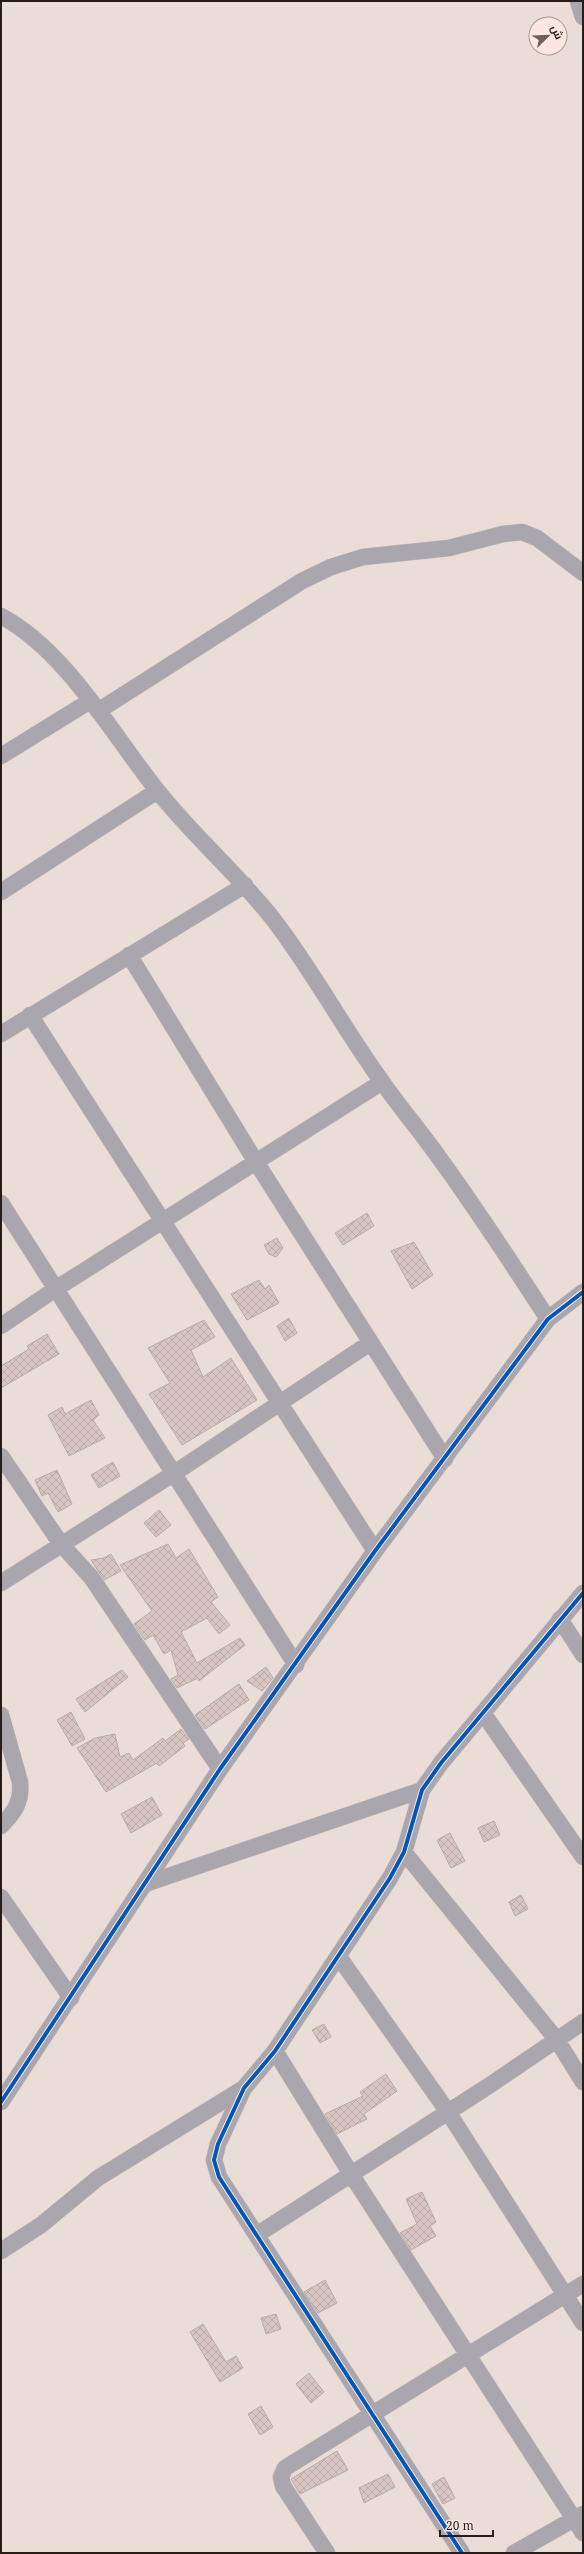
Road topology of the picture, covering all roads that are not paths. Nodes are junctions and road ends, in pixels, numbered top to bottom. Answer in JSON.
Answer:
{"nodes":[{"id":1,"x":578,"y":1,"type":"edge"},
{"id":2,"x":583,"y":17,"type":"edge"},
{"id":3,"x":583,"y":573,"type":"edge"},
{"id":4,"x":1,"y":616,"type":"edge"},
{"id":5,"x":94,"y":706,"type":"junction"},
{"id":6,"x":1,"y":756,"type":"edge"},
{"id":7,"x":157,"y":791,"type":"junction"},
{"id":8,"x":245,"y":885,"type":"junction"},
{"id":9,"x":1,"y":892,"type":"edge"},
{"id":10,"x":128,"y":955,"type":"junction"},
{"id":11,"x":30,"y":1015,"type":"junction"},
{"id":12,"x":1,"y":1034,"type":"edge"},
{"id":13,"x":382,"y":1082,"type":"junction"},
{"id":14,"x":256,"y":1162,"type":"junction"},
{"id":15,"x":1,"y":1203,"type":"edge"},
{"id":16,"x":162,"y":1221,"type":"junction"},
{"id":17,"x":57,"y":1288,"type":"junction"},
{"id":18,"x":583,"y":1292,"type":"edge"},
{"id":19,"x":548,"y":1319,"type":"junction"},
{"id":20,"x":1,"y":1326,"type":"edge"},
{"id":21,"x":370,"y":1343,"type":"junction"},
{"id":22,"x":280,"y":1402,"type":"junction"},
{"id":23,"x":1,"y":1456,"type":"edge"},
{"id":24,"x":445,"y":1459,"type":"junction"},
{"id":25,"x":173,"y":1474,"type":"junction"},
{"id":26,"x":61,"y":1544,"type":"junction"},
{"id":27,"x":375,"y":1551,"type":"junction"},
{"id":28,"x":1,"y":1583,"type":"edge"},
{"id":29,"x":583,"y":1593,"type":"edge"},
{"id":30,"x":560,"y":1619,"type":"junction"},
{"id":31,"x":583,"y":1655,"type":"edge"},
{"id":32,"x":296,"y":1665,"type":"junction"},
{"id":33,"x":483,"y":1713,"type":"junction"},
{"id":34,"x":1,"y":1715,"type":"edge"},
{"id":35,"x":220,"y":1769,"type":"junction"},
{"id":36,"x":422,"y":1790,"type":"junction"},
{"id":37,"x":1,"y":1826,"type":"edge"},
{"id":38,"x":404,"y":1852,"type":"junction"},
{"id":39,"x":583,"y":1857,"type":"edge"},
{"id":40,"x":145,"y":1884,"type":"junction"},
{"id":41,"x":1,"y":1897,"type":"edge"},
{"id":42,"x":339,"y":1957,"type":"junction"},
{"id":43,"x":71,"y":1998,"type":"junction"},
{"id":44,"x":583,"y":2022,"type":"edge"},
{"id":45,"x":557,"y":2040,"type":"junction"},
{"id":46,"x":275,"y":2051,"type":"junction"},
{"id":47,"x":583,"y":2082,"type":"edge"},
{"id":48,"x":244,"y":2088,"type":"junction"},
{"id":49,"x":1,"y":2100,"type":"edge"},
{"id":50,"x":448,"y":2112,"type":"junction"},
{"id":51,"x":351,"y":2174,"type":"junction"},
{"id":52,"x":258,"y":2234,"type":"junction"},
{"id":53,"x":1,"y":2251,"type":"edge"},
{"id":54,"x":583,"y":2284,"type":"edge"},
{"id":55,"x":565,"y":2296,"type":"junction"},
{"id":56,"x":583,"y":2323,"type":"edge"},
{"id":57,"x":468,"y":2356,"type":"junction"},
{"id":58,"x":372,"y":2412,"type":"junction"},
{"id":59,"x":578,"y":2516,"type":"edge"},
{"id":60,"x":583,"y":2533,"type":"edge"},
{"id":61,"x":327,"y":2553,"type":"edge"},
{"id":62,"x":462,"y":2553,"type":"edge"},
{"id":63,"x":514,"y":2553,"type":"edge"}],
"edges":[{"from":1,"to":2,"type":"street"},
{"from":3,"to":5,"type":"street"},
{"from":4,"to":5,"type":"street"},
{"from":5,"to":6,"type":"street"},
{"from":5,"to":7,"type":"street"},
{"from":7,"to":8,"type":"street"},
{"from":7,"to":9,"type":"street"},
{"from":8,"to":10,"type":"street"},
{"from":8,"to":13,"type":"street"},
{"from":10,"to":11,"type":"street"},
{"from":10,"to":14,"type":"street"},
{"from":11,"to":12,"type":"street"},
{"from":11,"to":16,"type":"street"},
{"from":13,"to":14,"type":"street"},
{"from":13,"to":19,"type":"street"},
{"from":14,"to":16,"type":"street"},
{"from":14,"to":21,"type":"street"},
{"from":15,"to":17,"type":"street"},
{"from":16,"to":17,"type":"street"},
{"from":16,"to":22,"type":"street"},
{"from":17,"to":20,"type":"street"},
{"from":17,"to":25,"type":"street"},
{"from":18,"to":19,"type":"street"},
{"from":19,"to":24,"type":"street"},
{"from":21,"to":22,"type":"street"},
{"from":21,"to":24,"type":"street"},
{"from":22,"to":25,"type":"street"},
{"from":22,"to":27,"type":"street"},
{"from":23,"to":26,"type":"street"},
{"from":24,"to":27,"type":"street"},
{"from":25,"to":26,"type":"street"},
{"from":25,"to":32,"type":"street"},
{"from":26,"to":28,"type":"street"},
{"from":26,"to":35,"type":"street"},
{"from":27,"to":32,"type":"street"},
{"from":29,"to":30,"type":"street"},
{"from":30,"to":31,"type":"street"},
{"from":30,"to":33,"type":"street"},
{"from":32,"to":35,"type":"street"},
{"from":33,"to":36,"type":"street"},
{"from":33,"to":39,"type":"street"},
{"from":34,"to":37,"type":"street"},
{"from":35,"to":40,"type":"street"},
{"from":36,"to":38,"type":"street"},
{"from":36,"to":40,"type":"street"},
{"from":38,"to":42,"type":"street"},
{"from":38,"to":45,"type":"street"},
{"from":40,"to":43,"type":"street"},
{"from":41,"to":43,"type":"street"},
{"from":42,"to":46,"type":"street"},
{"from":42,"to":50,"type":"street"},
{"from":43,"to":49,"type":"street"},
{"from":44,"to":45,"type":"street"},
{"from":45,"to":47,"type":"street"},
{"from":45,"to":50,"type":"street"},
{"from":46,"to":48,"type":"street"},
{"from":46,"to":51,"type":"street"},
{"from":48,"to":52,"type":"street"},
{"from":48,"to":53,"type":"street"},
{"from":50,"to":51,"type":"street"},
{"from":50,"to":55,"type":"street"},
{"from":51,"to":52,"type":"street"},
{"from":51,"to":57,"type":"street"},
{"from":52,"to":58,"type":"street"},
{"from":54,"to":55,"type":"street"},
{"from":55,"to":56,"type":"street"},
{"from":55,"to":57,"type":"street"},
{"from":57,"to":58,"type":"street"},
{"from":57,"to":59,"type":"street"},
{"from":58,"to":61,"type":"street"},
{"from":58,"to":62,"type":"street"},
{"from":59,"to":60,"type":"street"},
{"from":59,"to":63,"type":"street"}]}
